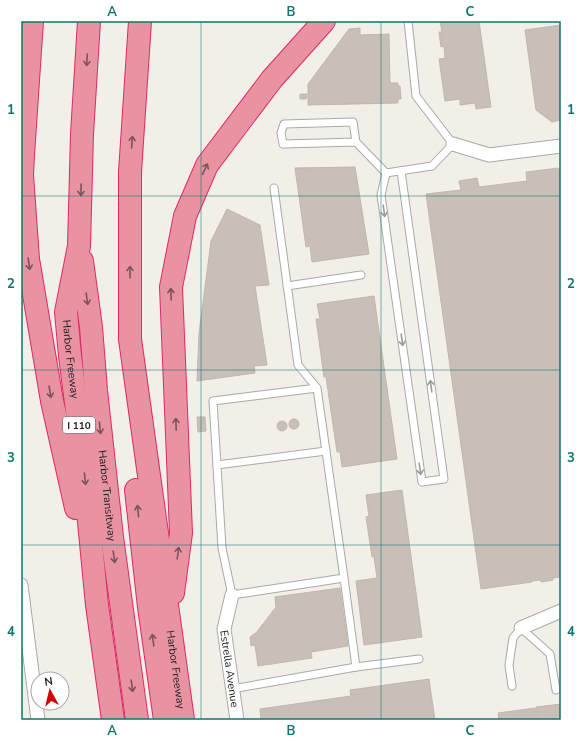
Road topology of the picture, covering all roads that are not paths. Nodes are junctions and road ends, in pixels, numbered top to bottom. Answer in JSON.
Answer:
{"nodes":[{"id":1,"x":32,"y":21,"type":"edge"},
{"id":2,"x":89,"y":21,"type":"edge"},
{"id":3,"x":140,"y":21,"type":"edge"},
{"id":4,"x":324,"y":21,"type":"edge"},
{"id":5,"x":408,"y":21,"type":"edge"},
{"id":6,"x":356,"y":142,"type":"junction"},
{"id":7,"x":453,"y":144,"type":"junction"},
{"id":8,"x":561,"y":146,"type":"edge"},
{"id":9,"x":401,"y":171,"type":"junction"},
{"id":10,"x":386,"y":173,"type":"junction"},
{"id":11,"x":274,"y":188,"type":"dead end"},
{"id":12,"x":80,"y":246,"type":"junction"},
{"id":13,"x":361,"y":275,"type":"dead end"},
{"id":14,"x":287,"y":286,"type":"junction"},
{"id":15,"x":130,"y":339,"type":"junction"},
{"id":16,"x":317,"y":388,"type":"junction"},
{"id":17,"x":326,"y":451,"type":"junction"},
{"id":18,"x":217,"y":465,"type":"junction"},
{"id":19,"x":344,"y":578,"type":"junction"},
{"id":20,"x":21,"y":585,"type":"edge"},
{"id":21,"x":232,"y":595,"type":"junction"},
{"id":22,"x":97,"y":605,"type":"junction"},
{"id":23,"x":561,"y":612,"type":"edge"},
{"id":24,"x":169,"y":620,"type":"junction"},
{"id":25,"x":521,"y":628,"type":"junction"},
{"id":26,"x":419,"y":658,"type":"dead end"},
{"id":27,"x":356,"y":667,"type":"junction"},
{"id":28,"x":27,"y":684,"type":"edge"},
{"id":29,"x":512,"y":686,"type":"dead end"},
{"id":30,"x":232,"y":689,"type":"junction"},
{"id":31,"x":556,"y":690,"type":"dead end"},
{"id":32,"x":38,"y":720,"type":"edge"},
{"id":33,"x":113,"y":720,"type":"edge"},
{"id":34,"x":137,"y":720,"type":"edge"},
{"id":35,"x":164,"y":720,"type":"edge"},
{"id":36,"x":183,"y":720,"type":"edge"},
{"id":37,"x":237,"y":720,"type":"edge"}],
"edges":[{"from":1,"to":22,"type":"highway","one_way":true},
{"from":2,"to":12,"type":"highway","name":"Harbor Freeway","number":"I 110","one_way":true},
{"from":15,"to":3,"type":"highway","name":"Harbor Freeway","one_way":true},
{"from":24,"to":4,"type":"highway","one_way":true},
{"from":5,"to":7,"type":"lane"},
{"from":6,"to":6,"type":"lane"},
{"from":6,"to":10,"type":"lane"},
{"from":7,"to":8,"type":"street"},
{"from":7,"to":9,"type":"lane"},
{"from":9,"to":10,"type":"lane"},
{"from":10,"to":9,"type":"lane","one_way":true},
{"from":11,"to":14,"type":"lane"},
{"from":12,"to":22,"type":"highway","name":"Harbor Freeway","number":"I 110","one_way":true},
{"from":12,"to":34,"type":"highway","name":"Harbor Transitway","one_way":true},
{"from":13,"to":14,"type":"lane"},
{"from":14,"to":16,"type":"lane"},
{"from":15,"to":24,"type":"highway","name":"Harbor Freeway"},
{"from":35,"to":15,"type":"highway","one_way":true},
{"from":16,"to":17,"type":"lane"},
{"from":16,"to":18,"type":"lane"},
{"from":17,"to":18,"type":"lane"},
{"from":17,"to":19,"type":"lane"},
{"from":18,"to":21,"type":"lane"},
{"from":19,"to":21,"type":"lane"},
{"from":19,"to":27,"type":"lane"},
{"from":20,"to":28,"type":"street"},
{"from":21,"to":30,"type":"street","name":"Estrella Avenue"},
{"from":22,"to":33,"type":"highway","name":"Harbor Freeway","number":"I 110"},
{"from":23,"to":25,"type":"street"},
{"from":24,"to":36,"type":"highway","name":"Harbor Freeway"},
{"from":25,"to":29,"type":"lane"},
{"from":25,"to":31,"type":"lane"},
{"from":26,"to":27,"type":"lane"},
{"from":27,"to":30,"type":"lane"},
{"from":28,"to":32,"type":"street"},
{"from":30,"to":37,"type":"street","name":"Estrella Avenue"}]}
